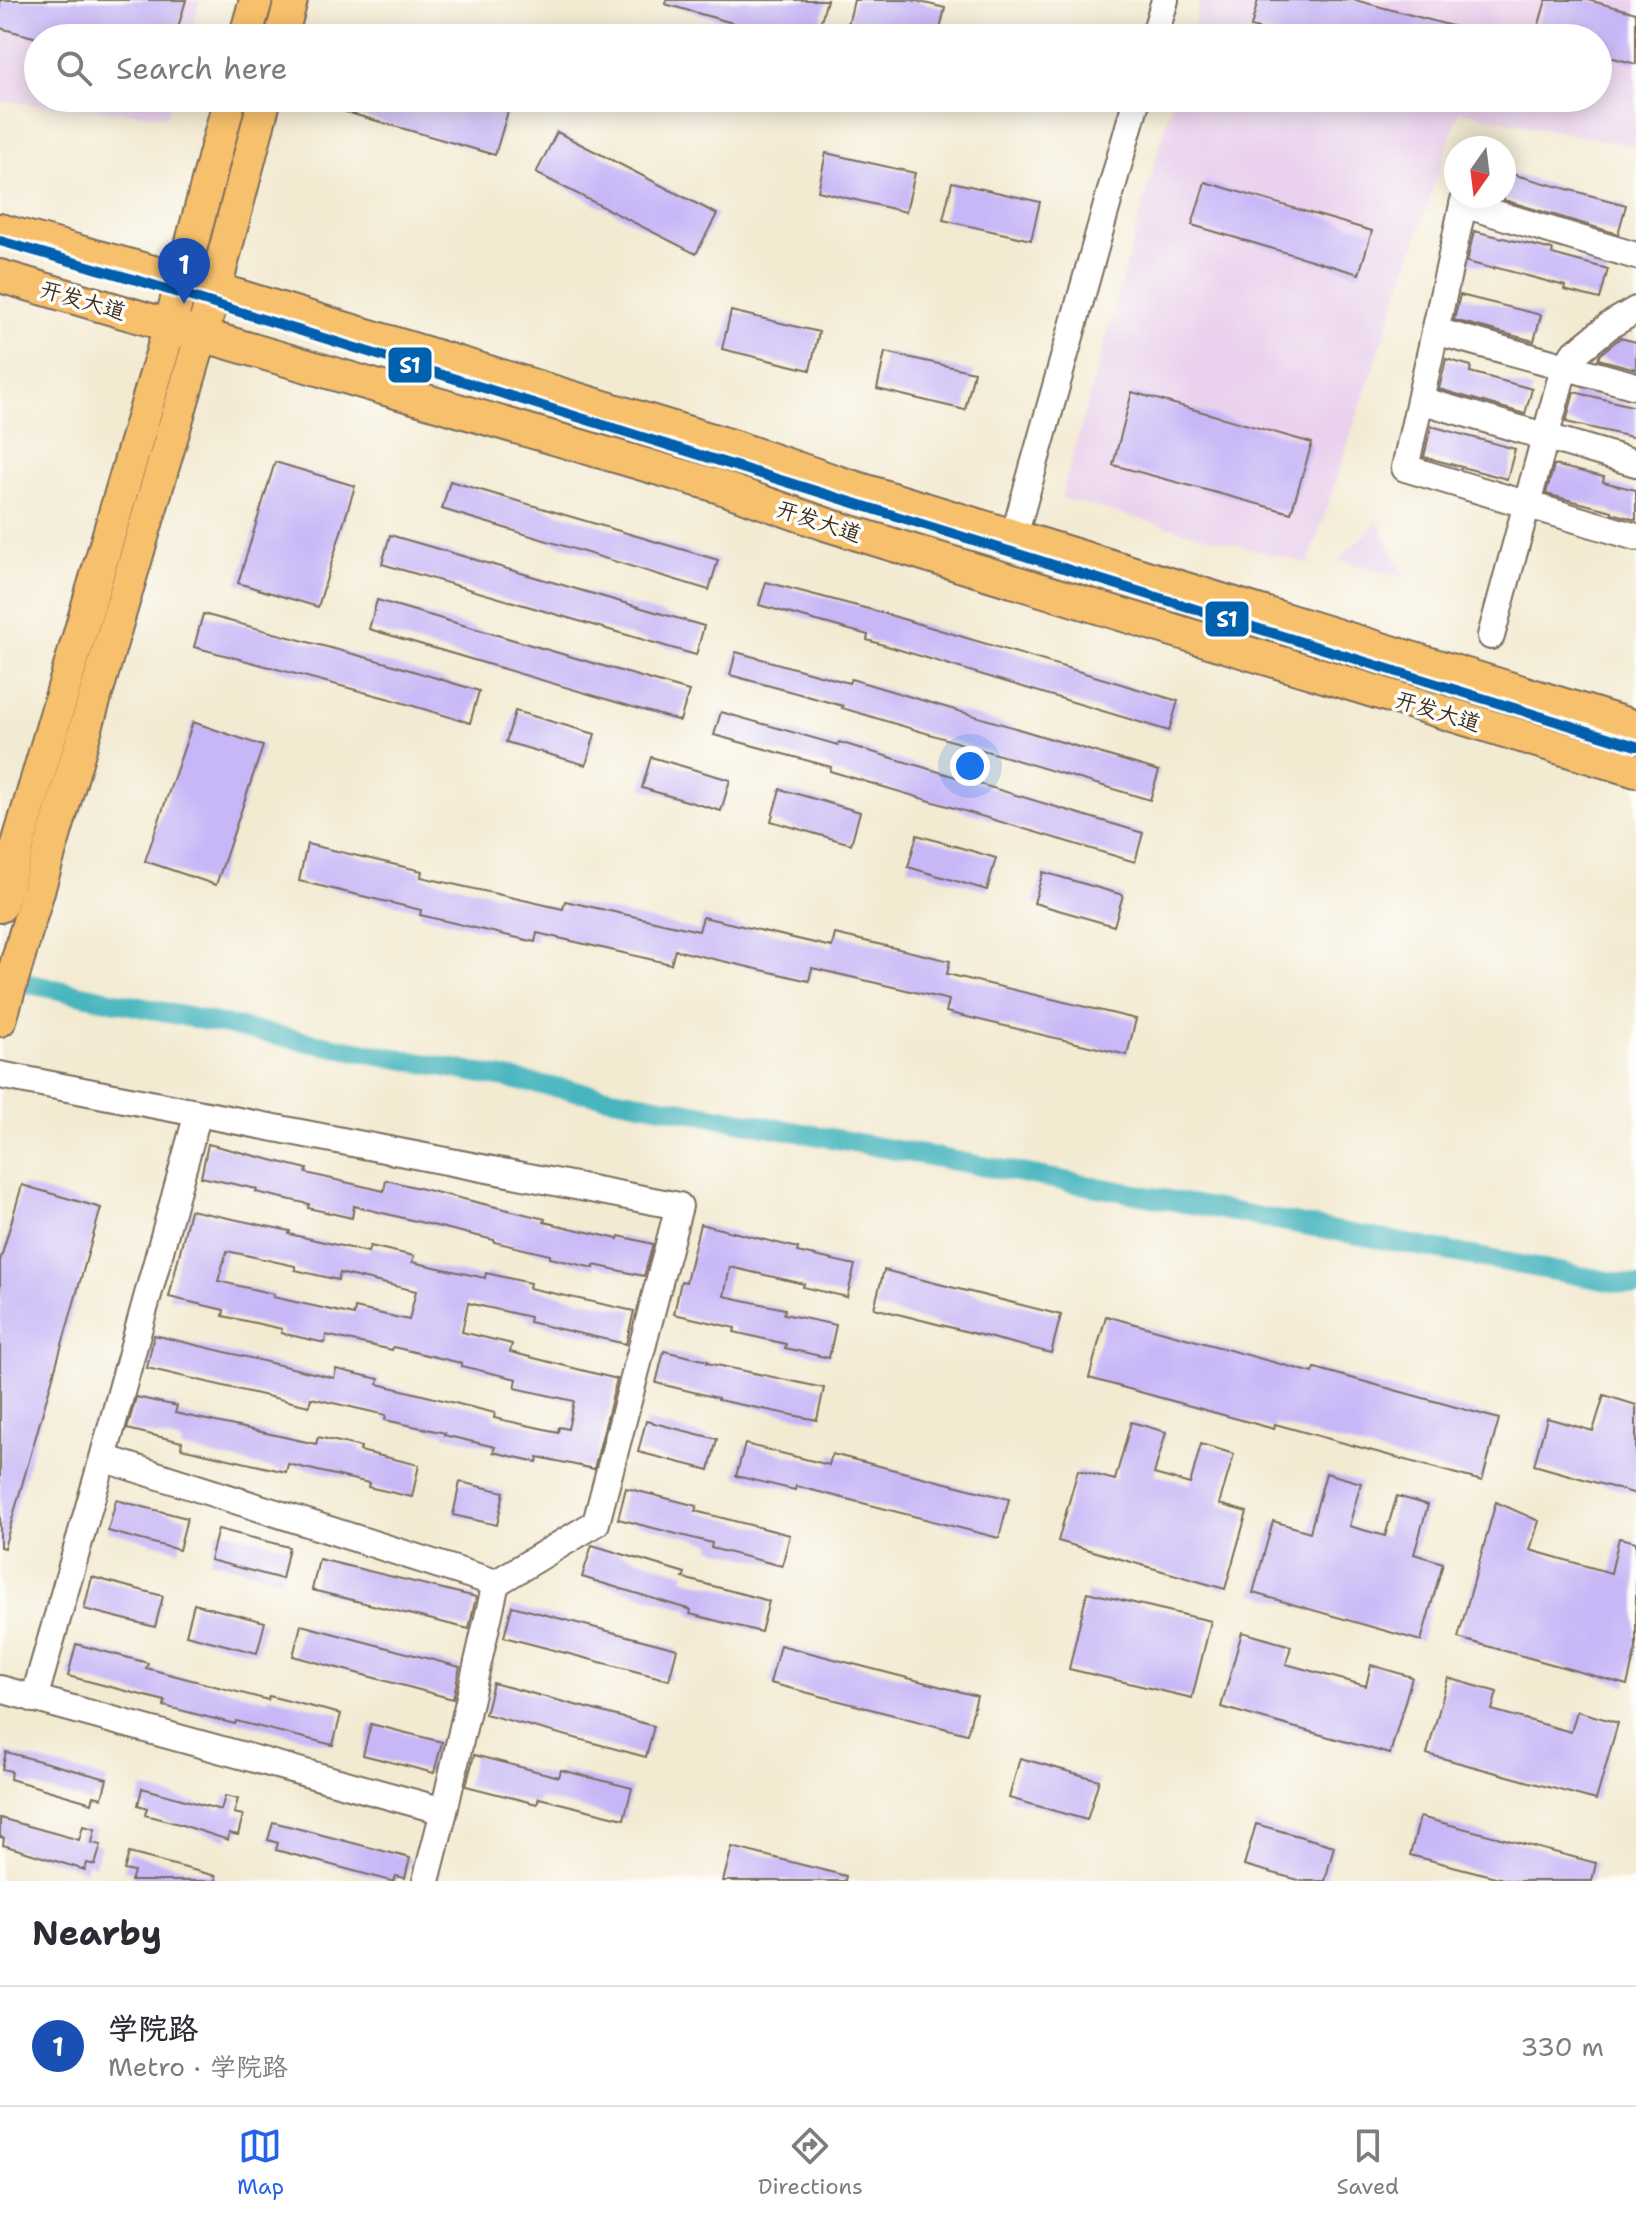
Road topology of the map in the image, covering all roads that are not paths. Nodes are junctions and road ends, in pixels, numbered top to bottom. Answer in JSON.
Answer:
{"nodes":[{"id":1,"x":256,"y":0,"type":"edge"},
{"id":2,"x":291,"y":0,"type":"edge"},
{"id":3,"x":1165,"y":0,"type":"edge"},
{"id":4,"x":249,"y":24,"type":"edge"},
{"id":5,"x":285,"y":24,"type":"edge"},
{"id":6,"x":1158,"y":24,"type":"edge"},
{"id":7,"x":226,"y":112,"type":"edge"},
{"id":8,"x":261,"y":112,"type":"edge"},
{"id":9,"x":1133,"y":112,"type":"edge"},
{"id":10,"x":1462,"y":208,"type":"edge"},
{"id":11,"x":1489,"y":208,"type":"edge"},
{"id":12,"x":0,"y":230,"type":"edge"},
{"id":13,"x":1636,"y":256,"type":"edge"},
{"id":14,"x":0,"y":276,"type":"edge"},
{"id":15,"x":182,"y":280,"type":"junction"},
{"id":16,"x":215,"y":289,"type":"junction"},
{"id":17,"x":1636,"y":310,"type":"edge"},
{"id":18,"x":170,"y":326,"type":"junction"},
{"id":19,"x":1435,"y":331,"type":"junction"},
{"id":20,"x":202,"y":334,"type":"junction"},
{"id":21,"x":1566,"y":368,"type":"junction"},
{"id":22,"x":1636,"y":386,"type":"edge"},
{"id":23,"x":1420,"y":400,"type":"junction"},
{"id":24,"x":1545,"y":438,"type":"junction"},
{"id":25,"x":1636,"y":463,"type":"edge"},
{"id":26,"x":1527,"y":504,"type":"junction"},
{"id":27,"x":1014,"y":536,"type":"junction"},
{"id":28,"x":1636,"y":537,"type":"edge"},
{"id":29,"x":1491,"y":636,"type":"dead end"},
{"id":30,"x":1636,"y":727,"type":"edge"},
{"id":31,"x":1636,"y":771,"type":"edge"},
{"id":32,"x":0,"y":906,"type":"edge"},
{"id":33,"x":4,"y":1007,"type":"edge"},
{"id":34,"x":0,"y":1075,"type":"edge"},
{"id":35,"x":198,"y":1113,"type":"junction"},
{"id":36,"x":103,"y":1458,"type":"junction"},
{"id":37,"x":496,"y":1583,"type":"junction"},
{"id":38,"x":0,"y":1689,"type":"edge"},
{"id":39,"x":34,"y":1699,"type":"junction"},
{"id":40,"x":444,"y":1811,"type":"junction"},
{"id":41,"x":426,"y":1881,"type":"edge"}],
"edges":[{"from":1,"to":4,"type":"main road"},
{"from":2,"to":5,"type":"main road"},
{"from":3,"to":6,"type":"street"},
{"from":7,"to":15,"type":"main road"},
{"from":8,"to":16,"type":"main road"},
{"from":9,"to":27,"type":"street"},
{"from":10,"to":19,"type":"street"},
{"from":11,"to":13,"type":"street"},
{"from":12,"to":15,"type":"main road","name":"开发大道"},
{"from":14,"to":18,"type":"main road","name":"开发大道"},
{"from":15,"to":16,"type":"main road","name":"开发大道"},
{"from":15,"to":18,"type":"main road"},
{"from":16,"to":20,"type":"main road"},
{"from":16,"to":27,"type":"main road","name":"开发大道"},
{"from":17,"to":21,"type":"street"},
{"from":18,"to":20,"type":"main road","name":"开发大道"},
{"from":18,"to":32,"type":"main road"},
{"from":19,"to":21,"type":"street"},
{"from":19,"to":23,"type":"street"},
{"from":20,"to":31,"type":"main road","name":"开发大道"},
{"from":20,"to":33,"type":"main road"},
{"from":21,"to":22,"type":"street"},
{"from":21,"to":24,"type":"street"},
{"from":23,"to":24,"type":"street"},
{"from":23,"to":26,"type":"street"},
{"from":24,"to":25,"type":"street"},
{"from":24,"to":26,"type":"street"},
{"from":26,"to":28,"type":"street"},
{"from":26,"to":29,"type":"street"},
{"from":27,"to":30,"type":"main road","name":"开发大道"},
{"from":34,"to":35,"type":"street"},
{"from":35,"to":36,"type":"street"},
{"from":35,"to":37,"type":"street"},
{"from":36,"to":37,"type":"street"},
{"from":36,"to":39,"type":"street"},
{"from":37,"to":40,"type":"street"},
{"from":38,"to":39,"type":"street"},
{"from":39,"to":40,"type":"street"},
{"from":40,"to":41,"type":"street"}]}
